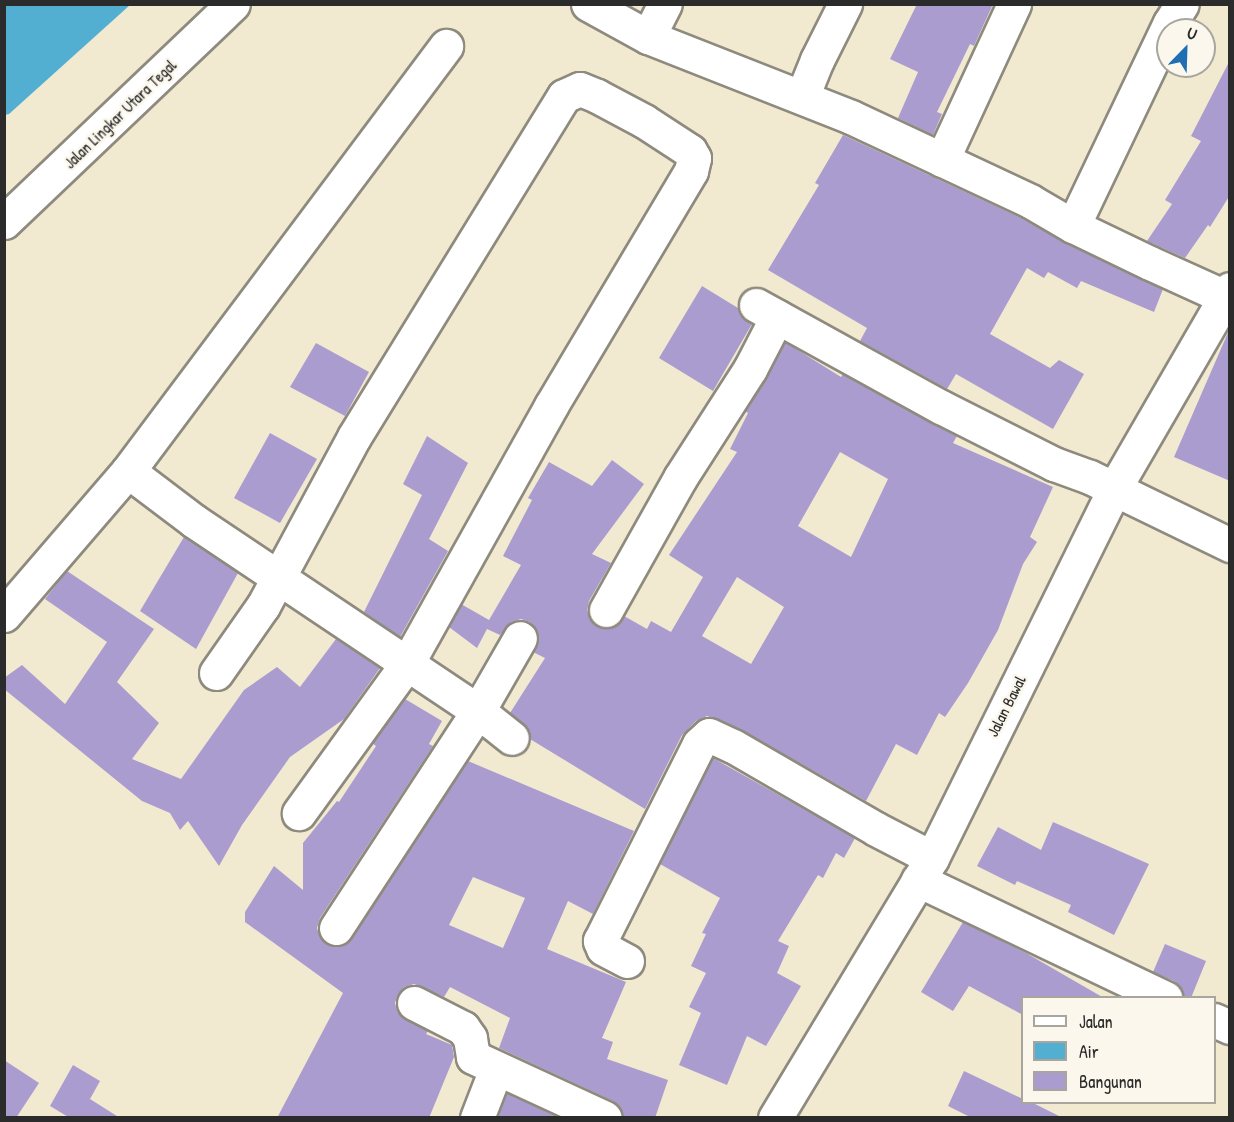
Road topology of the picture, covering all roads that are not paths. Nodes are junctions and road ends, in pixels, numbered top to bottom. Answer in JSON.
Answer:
{"nodes":[{"id":1,"x":233,"y":4,"type":"edge"},
{"id":2,"x":588,"y":4,"type":"edge"},
{"id":3,"x":665,"y":4,"type":"edge"},
{"id":4,"x":845,"y":4,"type":"edge"},
{"id":5,"x":1014,"y":4,"type":"edge"},
{"id":6,"x":1182,"y":4,"type":"edge"},
{"id":7,"x":648,"y":37,"type":"junction"},
{"id":8,"x":446,"y":46,"type":"dead end"},
{"id":9,"x":802,"y":97,"type":"junction"},
{"id":10,"x":942,"y":160,"type":"junction"},
{"id":11,"x":4,"y":222,"type":"edge"},
{"id":12,"x":1073,"y":226,"type":"junction"},
{"id":13,"x":1227,"y":293,"type":"edge"},
{"id":14,"x":128,"y":471,"type":"junction"},
{"id":15,"x":1102,"y":483,"type":"junction"},
{"id":16,"x":1230,"y":545,"type":"edge"},
{"id":17,"x":279,"y":577,"type":"junction"},
{"id":18,"x":606,"y":610,"type":"dead end"},
{"id":19,"x":4,"y":615,"type":"edge"},
{"id":20,"x":520,"y":638,"type":"dead end"},
{"id":21,"x":406,"y":665,"type":"junction"},
{"id":22,"x":216,"y":673,"type":"dead end"},
{"id":23,"x":478,"y":711,"type":"junction"},
{"id":24,"x":512,"y":738,"type":"dead end"},
{"id":25,"x":299,"y":813,"type":"dead end"},
{"id":26,"x":925,"y":869,"type":"junction"},
{"id":27,"x":336,"y":928,"type":"dead end"},
{"id":28,"x":627,"y":961,"type":"dead end"},
{"id":29,"x":1161,"y":996,"type":"edge"},
{"id":30,"x":414,"y":1003,"type":"dead end"},
{"id":31,"x":1216,"y":1020,"type":"edge"},
{"id":32,"x":1230,"y":1027,"type":"edge"},
{"id":33,"x":496,"y":1068,"type":"junction"},
{"id":34,"x":477,"y":1118,"type":"edge"},
{"id":35,"x":605,"y":1118,"type":"edge"},
{"id":36,"x":775,"y":1118,"type":"edge"}],
"edges":[{"from":1,"to":11,"type":"main road","name":"Jalan Lingkar Utara Tegal"},
{"from":2,"to":7,"type":"main road"},
{"from":3,"to":7,"type":"main road"},
{"from":4,"to":9,"type":"main road"},
{"from":5,"to":10,"type":"main road"},
{"from":6,"to":12,"type":"main road"},
{"from":7,"to":9,"type":"main road"},
{"from":8,"to":14,"type":"main road"},
{"from":9,"to":10,"type":"main road"},
{"from":10,"to":12,"type":"main road"},
{"from":12,"to":13,"type":"main road"},
{"from":13,"to":15,"type":"main road","name":"Jalan Bawal"},
{"from":14,"to":17,"type":"main road"},
{"from":14,"to":19,"type":"main road"},
{"from":15,"to":16,"type":"main road"},
{"from":15,"to":18,"type":"main road"},
{"from":15,"to":26,"type":"main road","name":"Jalan Bawal"},
{"from":17,"to":21,"type":"main road"},
{"from":17,"to":21,"type":"main road"},
{"from":17,"to":22,"type":"main road"},
{"from":20,"to":23,"type":"main road"},
{"from":21,"to":23,"type":"main road"},
{"from":21,"to":25,"type":"main road"},
{"from":23,"to":24,"type":"main road"},
{"from":23,"to":27,"type":"main road"},
{"from":26,"to":28,"type":"main road"},
{"from":26,"to":29,"type":"main road"},
{"from":26,"to":36,"type":"main road","name":"Jalan Bawal"},
{"from":30,"to":33,"type":"main road"},
{"from":31,"to":32,"type":"main road"},
{"from":33,"to":34,"type":"main road"},
{"from":33,"to":35,"type":"main road"}]}
